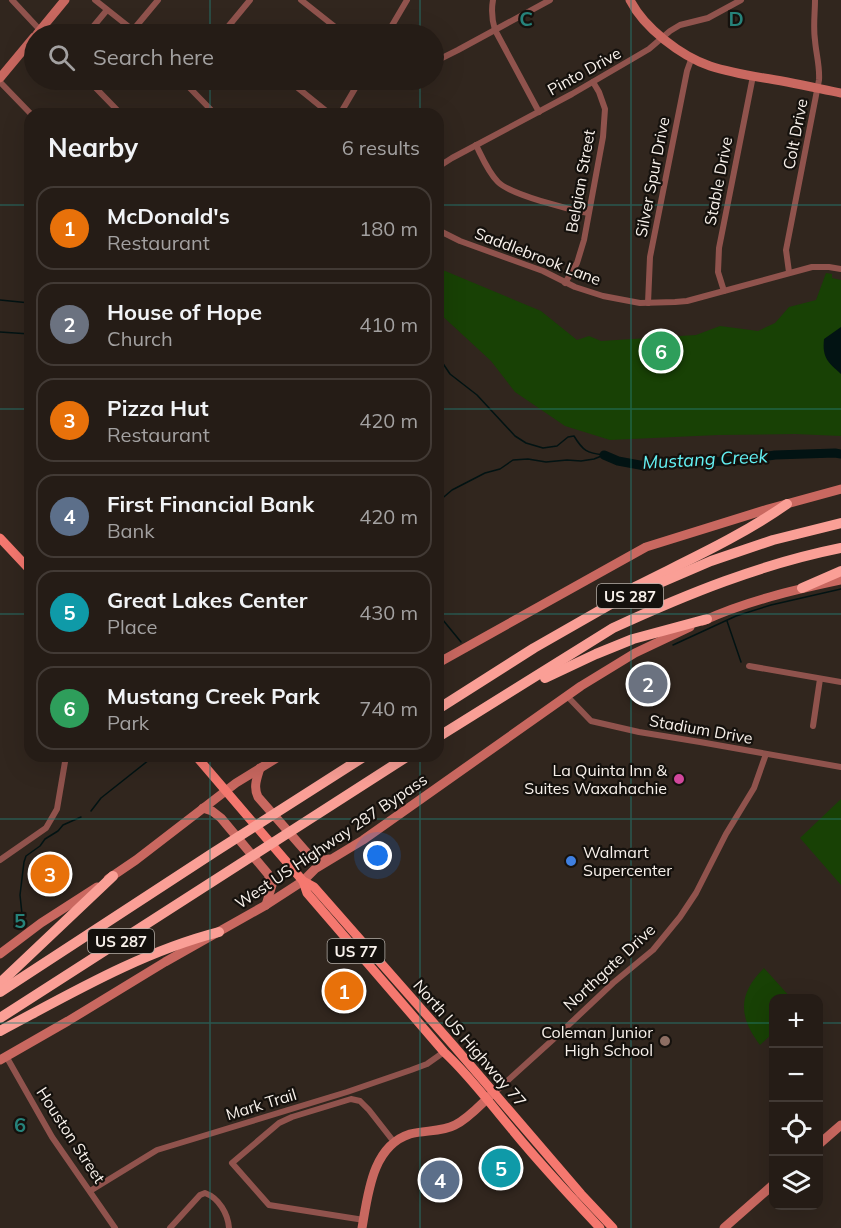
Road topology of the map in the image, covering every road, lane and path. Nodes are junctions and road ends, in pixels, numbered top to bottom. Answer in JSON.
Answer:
{"nodes":[{"id":1,"x":12,"y":0,"type":"edge"},
{"id":2,"x":65,"y":0,"type":"edge"},
{"id":3,"x":95,"y":0,"type":"edge"},
{"id":4,"x":158,"y":0,"type":"edge"},
{"id":5,"x":250,"y":0,"type":"edge"},
{"id":6,"x":301,"y":0,"type":"edge"},
{"id":7,"x":407,"y":0,"type":"edge"},
{"id":8,"x":493,"y":0,"type":"edge"},
{"id":9,"x":550,"y":0,"type":"edge"},
{"id":10,"x":630,"y":0,"type":"edge"},
{"id":11,"x":741,"y":0,"type":"edge"},
{"id":12,"x":815,"y":0,"type":"edge"},
{"id":13,"x":107,"y":10,"type":"junction"},
{"id":14,"x":30,"y":24,"type":"edge"},
{"id":15,"x":45,"y":24,"type":"edge"},
{"id":16,"x":95,"y":24,"type":"edge"},
{"id":17,"x":125,"y":24,"type":"edge"},
{"id":18,"x":142,"y":24,"type":"edge"},
{"id":19,"x":231,"y":24,"type":"edge"},
{"id":20,"x":331,"y":24,"type":"edge"},
{"id":21,"x":393,"y":24,"type":"edge"},
{"id":22,"x":495,"y":30,"type":"junction"},
{"id":23,"x":663,"y":38,"type":"junction"},
{"id":24,"x":24,"y":50,"type":"edge"},
{"id":25,"x":444,"y":57,"type":"edge"},
{"id":26,"x":692,"y":57,"type":"junction"},
{"id":27,"x":753,"y":76,"type":"junction"},
{"id":28,"x":0,"y":80,"type":"edge"},
{"id":29,"x":593,"y":82,"type":"junction"},
{"id":30,"x":818,"y":88,"type":"junction"},
{"id":31,"x":98,"y":90,"type":"edge"},
{"id":32,"x":192,"y":90,"type":"edge"},
{"id":33,"x":300,"y":90,"type":"edge"},
{"id":34,"x":354,"y":90,"type":"edge"},
{"id":35,"x":841,"y":93,"type":"edge"},
{"id":36,"x":26,"y":108,"type":"edge"},
{"id":37,"x":115,"y":108,"type":"edge"},
{"id":38,"x":209,"y":108,"type":"edge"},
{"id":39,"x":323,"y":108,"type":"edge"},
{"id":40,"x":344,"y":108,"type":"edge"},
{"id":41,"x":539,"y":112,"type":"junction"},
{"id":42,"x":476,"y":145,"type":"junction"},
{"id":43,"x":444,"y":164,"type":"edge"},
{"id":44,"x":588,"y":213,"type":"junction"},
{"id":45,"x":444,"y":233,"type":"edge"},
{"id":46,"x":841,"y":269,"type":"edge"},
{"id":47,"x":789,"y":272,"type":"junction"},
{"id":48,"x":566,"y":283,"type":"junction"},
{"id":49,"x":724,"y":291,"type":"junction"},
{"id":50,"x":648,"y":303,"type":"junction"},
{"id":51,"x":841,"y":489,"type":"edge"},
{"id":52,"x":787,"y":504,"type":"junction"},
{"id":53,"x":841,"y":524,"type":"edge"},
{"id":54,"x":0,"y":538,"type":"edge"},
{"id":55,"x":841,"y":548,"type":"edge"},
{"id":56,"x":24,"y":564,"type":"edge"},
{"id":57,"x":841,"y":571,"type":"edge"},
{"id":58,"x":841,"y":580,"type":"edge"},
{"id":59,"x":802,"y":588,"type":"junction"},
{"id":60,"x":600,"y":610,"type":"junction"},
{"id":61,"x":706,"y":619,"type":"junction"},
{"id":62,"x":444,"y":660,"type":"edge"},
{"id":63,"x":749,"y":666,"type":"dead end"},
{"id":64,"x":820,"y":679,"type":"junction"},
{"id":65,"x":841,"y":682,"type":"edge"},
{"id":66,"x":509,"y":693,"type":"junction"},
{"id":67,"x":567,"y":696,"type":"junction"},
{"id":68,"x":444,"y":705,"type":"edge"},
{"id":69,"x":813,"y":726,"type":"dead end"},
{"id":70,"x":444,"y":733,"type":"edge"},
{"id":71,"x":766,"y":754,"type":"junction"},
{"id":72,"x":65,"y":762,"type":"edge"},
{"id":73,"x":201,"y":762,"type":"edge"},
{"id":74,"x":270,"y":762,"type":"edge"},
{"id":75,"x":355,"y":762,"type":"edge"},
{"id":76,"x":399,"y":762,"type":"edge"},
{"id":77,"x":841,"y":767,"type":"edge"},
{"id":78,"x":260,"y":768,"type":"junction"},
{"id":79,"x":226,"y":791,"type":"junction"},
{"id":80,"x":203,"y":808,"type":"junction"},
{"id":81,"x":331,"y":859,"type":"junction"},
{"id":82,"x":0,"y":860,"type":"edge"},
{"id":83,"x":113,"y":876,"type":"junction"},
{"id":84,"x":303,"y":881,"type":"junction"},
{"id":85,"x":266,"y":905,"type":"junction"},
{"id":86,"x":219,"y":932,"type":"junction"},
{"id":87,"x":0,"y":954,"type":"edge"},
{"id":88,"x":0,"y":982,"type":"edge"},
{"id":89,"x":0,"y":992,"type":"edge"},
{"id":90,"x":424,"y":1012,"type":"junction"},
{"id":91,"x":0,"y":1018,"type":"edge"},
{"id":92,"x":415,"y":1018,"type":"junction"},
{"id":93,"x":0,"y":1031,"type":"edge"},
{"id":94,"x":444,"y":1052,"type":"junction"},
{"id":95,"x":3,"y":1058,"type":"edge"},
{"id":96,"x":490,"y":1096,"type":"junction"},
{"id":97,"x":841,"y":1125,"type":"edge"},
{"id":98,"x":823,"y":1141,"type":"edge"},
{"id":99,"x":394,"y":1142,"type":"junction"},
{"id":100,"x":769,"y":1188,"type":"edge"},
{"id":101,"x":90,"y":1191,"type":"junction"},
{"id":102,"x":363,"y":1224,"type":"edge"},
{"id":103,"x":115,"y":1228,"type":"edge"},
{"id":104,"x":170,"y":1228,"type":"edge"},
{"id":105,"x":229,"y":1228,"type":"edge"},
{"id":106,"x":600,"y":1228,"type":"edge"},
{"id":107,"x":613,"y":1228,"type":"edge"},
{"id":108,"x":724,"y":1228,"type":"edge"}],
"edges":[{"from":1,"to":14,"type":"street"},
{"from":2,"to":15,"type":"main road"},
{"from":3,"to":13,"type":"street"},
{"from":4,"to":18,"type":"street"},
{"from":5,"to":19,"type":"street"},
{"from":6,"to":20,"type":"street"},
{"from":7,"to":21,"type":"street"},
{"from":8,"to":22,"type":"street"},
{"from":9,"to":22,"type":"street"},
{"from":10,"to":23,"type":"main road"},
{"from":11,"to":23,"type":"street","name":"Pinto Drive"},
{"from":12,"to":30,"type":"street","name":"Colt Drive"},
{"from":13,"to":16,"type":"street"},
{"from":13,"to":17,"type":"street"},
{"from":22,"to":25,"type":"street"},
{"from":22,"to":41,"type":"street"},
{"from":23,"to":26,"type":"main road"},
{"from":23,"to":29,"type":"street","name":"Pinto Drive"},
{"from":24,"to":28,"type":"main road"},
{"from":26,"to":27,"type":"main road"},
{"from":26,"to":50,"type":"street","name":"Silver Spur Drive"},
{"from":27,"to":30,"type":"main road"},
{"from":27,"to":49,"type":"street","name":"Stable Drive"},
{"from":28,"to":36,"type":"street"},
{"from":29,"to":41,"type":"street","name":"Pinto Drive"},
{"from":29,"to":44,"type":"street","name":"Belgian Street"},
{"from":30,"to":35,"type":"main road"},
{"from":30,"to":47,"type":"street","name":"Colt Drive"},
{"from":31,"to":37,"type":"street"},
{"from":32,"to":38,"type":"street"},
{"from":33,"to":39,"type":"street"},
{"from":34,"to":40,"type":"street"},
{"from":41,"to":42,"type":"street","name":"Pinto Drive"},
{"from":42,"to":43,"type":"street","name":"Pinto Drive"},
{"from":42,"to":44,"type":"street"},
{"from":44,"to":48,"type":"street","name":"Belgian Street"},
{"from":45,"to":48,"type":"street","name":"Saddlebrook Lane"},
{"from":46,"to":47,"type":"street","name":"Saddlebrook Lane"},
{"from":47,"to":49,"type":"street","name":"Saddlebrook Lane"},
{"from":48,"to":50,"type":"street","name":"Saddlebrook Lane"},
{"from":49,"to":50,"type":"street","name":"Saddlebrook Lane"},
{"from":51,"to":52,"type":"main road"},
{"from":52,"to":60,"type":"highway"},
{"from":52,"to":62,"type":"main road"},
{"from":53,"to":60,"type":"highway","number":"US 287"},
{"from":54,"to":56,"type":"main road"},
{"from":55,"to":66,"type":"highway","number":"US 287"},
{"from":57,"to":59,"type":"highway"},
{"from":58,"to":59,"type":"main road","name":"West US Highway 287 Bypass"},
{"from":59,"to":61,"type":"main road","name":"West US Highway 287 Bypass"},
{"from":60,"to":68,"type":"highway","number":"US 287"},
{"from":61,"to":66,"type":"highway"},
{"from":61,"to":67,"type":"main road","name":"West US Highway 287 Bypass"},
{"from":63,"to":64,"type":"street"},
{"from":64,"to":65,"type":"street"},
{"from":64,"to":69,"type":"street"},
{"from":66,"to":70,"type":"highway","number":"US 287"},
{"from":67,"to":71,"type":"street","name":"Stadium Drive"},
{"from":67,"to":81,"type":"main road","name":"West US Highway 287 Bypass"},
{"from":71,"to":77,"type":"street","name":"Stadium Drive"},
{"from":71,"to":96,"type":"street","name":"Northgate Drive"},
{"from":72,"to":82,"type":"street"},
{"from":73,"to":79,"type":"main road","name":"North US Highway 77","number":"US 77"},
{"from":74,"to":78,"type":"main road"},
{"from":75,"to":89,"type":"highway","number":"US 287"},
{"from":76,"to":91,"type":"highway","number":"US 287"},
{"from":78,"to":79,"type":"main road"},
{"from":78,"to":81,"type":"main road"},
{"from":79,"to":80,"type":"main road"},
{"from":79,"to":84,"type":"main road","name":"North US Highway 77","number":"US 77"},
{"from":80,"to":83,"type":"main road"},
{"from":80,"to":85,"type":"main road"},
{"from":81,"to":84,"type":"main road","name":"West US Highway 287 Bypass"},
{"from":83,"to":87,"type":"main road"},
{"from":83,"to":88,"type":"highway"},
{"from":84,"to":85,"type":"main road","name":"West US Highway 287 Bypass"},
{"from":84,"to":90,"type":"main road","name":"North US Highway 77","number":"US 77"},
{"from":84,"to":92,"type":"main road","name":"North US Highway 77","number":"US 77"},
{"from":85,"to":86,"type":"main road","name":"West US Highway 287 Bypass"},
{"from":86,"to":93,"type":"highway"},
{"from":86,"to":95,"type":"main road","name":"West US Highway 287 Bypass"},
{"from":90,"to":92,"type":"main road"},
{"from":90,"to":96,"type":"main road","name":"North US Highway 77","number":"US 77"},
{"from":92,"to":94,"type":"main road","name":"North US Highway 77","number":"US 77"},
{"from":94,"to":96,"type":"main road","name":"North US Highway 77","number":"US 77"},
{"from":94,"to":101,"type":"street","name":"Mark Trail"},
{"from":95,"to":101,"type":"street","name":"Houston Street"},
{"from":96,"to":99,"type":"main road","name":"Northgate Drive"},
{"from":96,"to":106,"type":"main road","name":"North US Highway 77","number":"US 77"},
{"from":96,"to":107,"type":"main road","name":"North US Highway 77","number":"US 77"},
{"from":97,"to":98,"type":"main road"},
{"from":99,"to":102,"type":"main road"},
{"from":99,"to":102,"type":"street"},
{"from":100,"to":108,"type":"main road"},
{"from":101,"to":103,"type":"street","name":"Houston Street"},
{"from":104,"to":105,"type":"street"}]}
